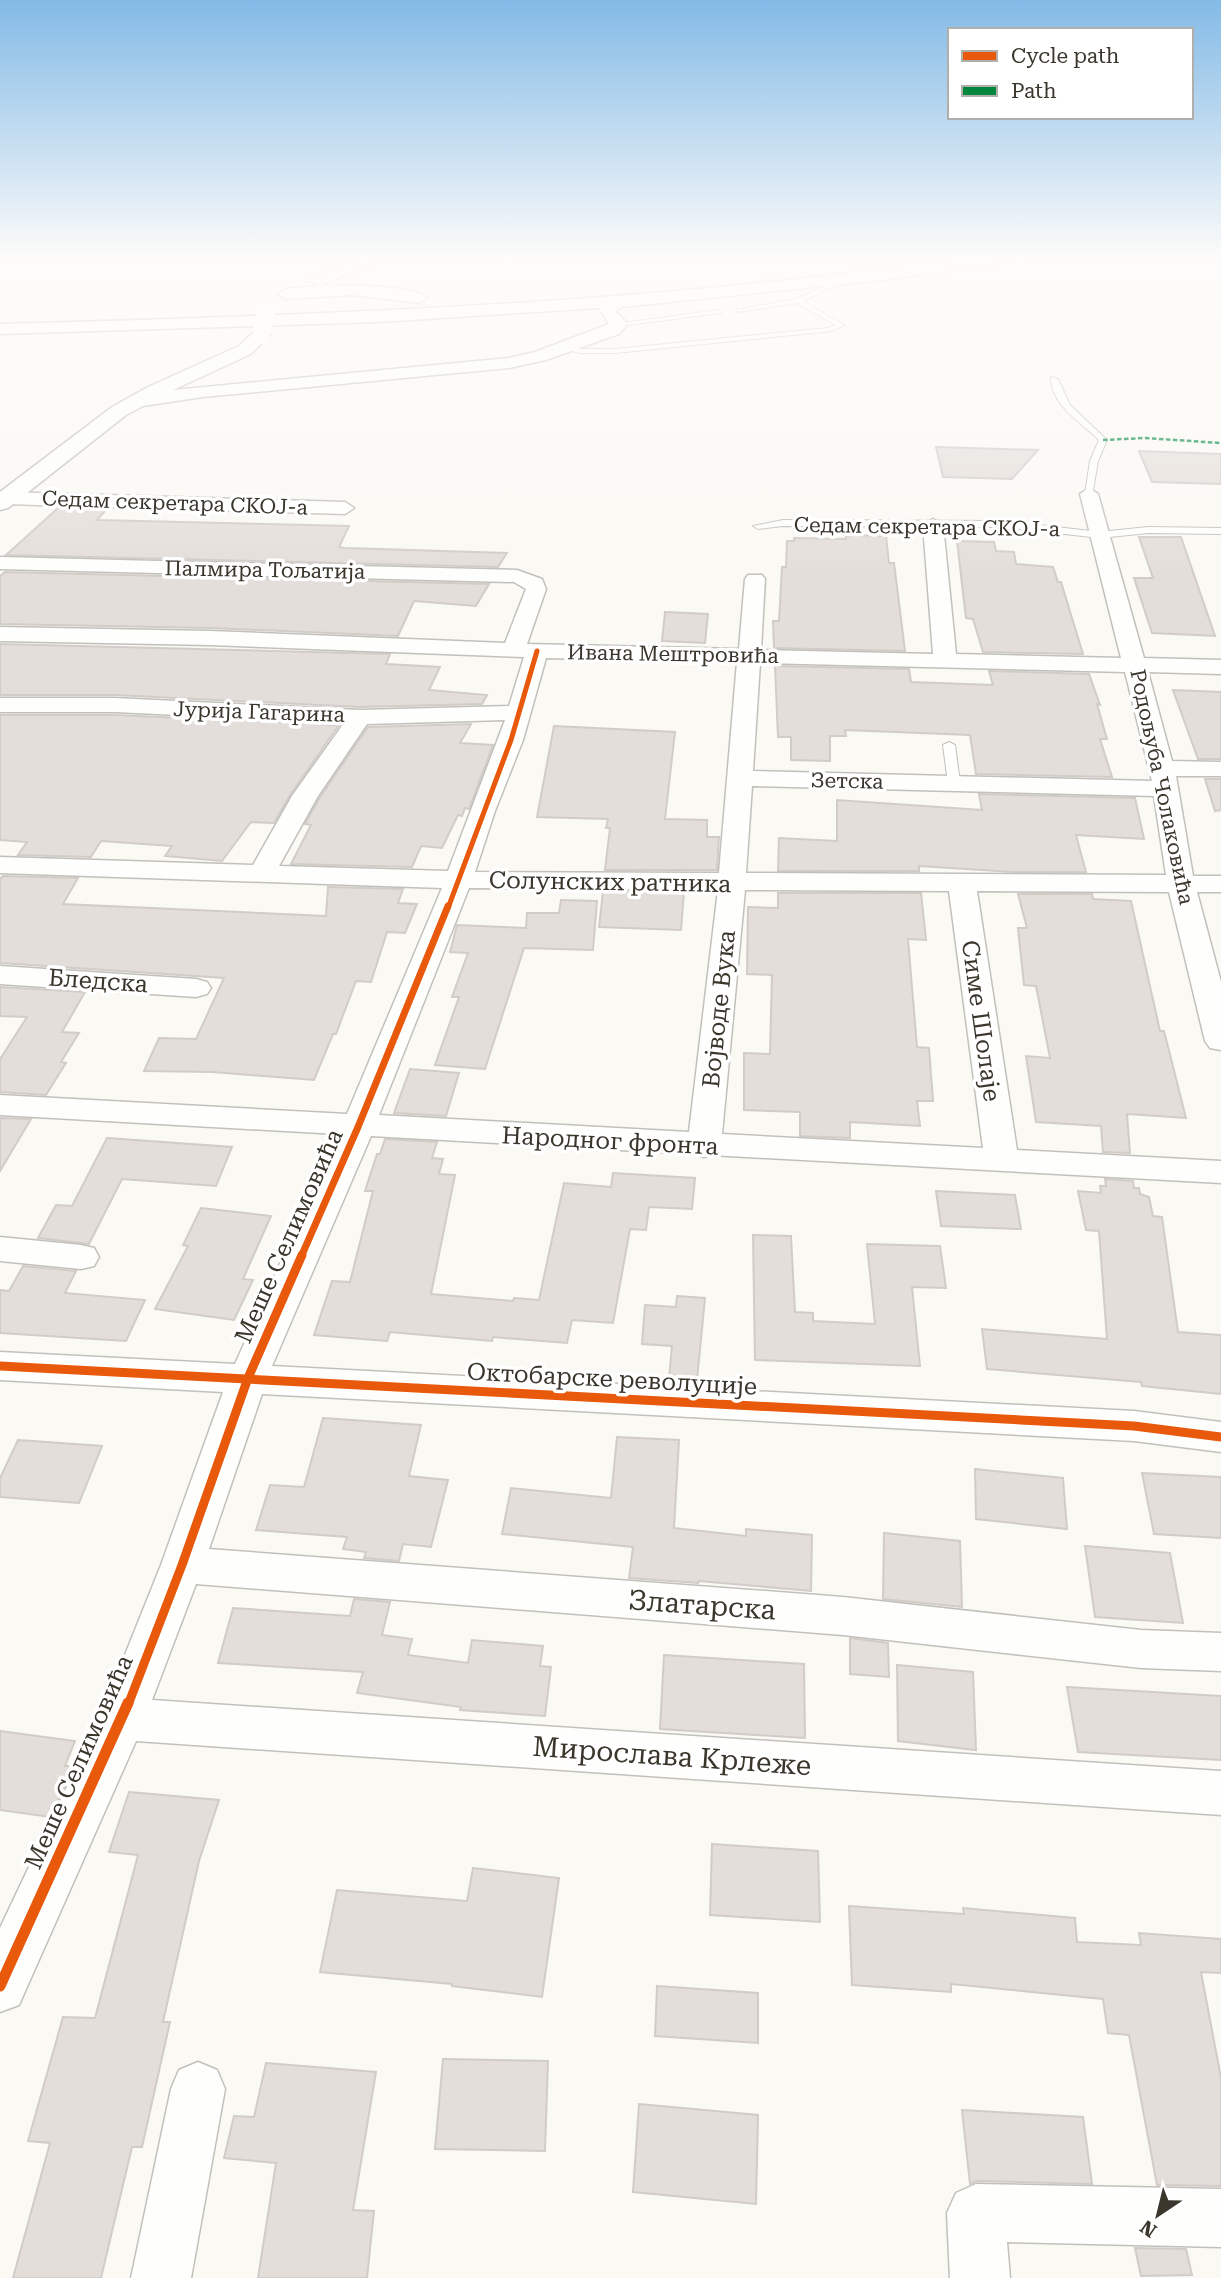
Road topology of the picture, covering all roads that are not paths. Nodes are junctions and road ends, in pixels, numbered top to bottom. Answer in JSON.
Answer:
{"nodes":[{"id":1,"x":217,"y":363,"type":"edge"},
{"id":2,"x":504,"y":363,"type":"edge"},
{"id":3,"x":186,"y":378,"type":"junction"},
{"id":4,"x":1054,"y":379,"type":"dead end"},
{"id":5,"x":256,"y":386,"type":"junction"},
{"id":6,"x":136,"y":401,"type":"junction"},
{"id":7,"x":1089,"y":494,"type":"joint"},
{"id":8,"x":3,"y":501,"type":"edge"},
{"id":9,"x":345,"y":508,"type":"dead end"},
{"id":10,"x":933,"y":525,"type":"junction"},
{"id":11,"x":758,"y":526,"type":"dead end"},
{"id":12,"x":1221,"y":531,"type":"edge"},
{"id":13,"x":1100,"y":535,"type":"junction"},
{"id":14,"x":0,"y":563,"type":"edge"},
{"id":15,"x":530,"y":579,"type":"joint"},
{"id":16,"x":755,"y":579,"type":"dead end"},
{"id":17,"x":0,"y":634,"type":"edge"},
{"id":18,"x":525,"y":650,"type":"junction"},
{"id":19,"x":750,"y":655,"type":"junction"},
{"id":20,"x":945,"y":661,"type":"junction"},
{"id":21,"x":1136,"y":664,"type":"junction"},
{"id":22,"x":1221,"y":667,"type":"edge"},
{"id":23,"x":0,"y":705,"type":"edge"},
{"id":24,"x":518,"y":713,"type":"junction"},
{"id":25,"x":360,"y":717,"type":"junction"},
{"id":26,"x":948,"y":745,"type":"dead end"},
{"id":27,"x":1221,"y":769,"type":"edge"},
{"id":28,"x":740,"y":778,"type":"junction"},
{"id":29,"x":1163,"y":779,"type":"junction"},
{"id":30,"x":954,"y":783,"type":"junction"},
{"id":31,"x":0,"y":865,"type":"edge"},
{"id":32,"x":261,"y":874,"type":"junction"},
{"id":33,"x":459,"y":880,"type":"junction"},
{"id":34,"x":732,"y":883,"type":"junction"},
{"id":35,"x":1181,"y":883,"type":"junction"},
{"id":36,"x":962,"y":884,"type":"junction"},
{"id":37,"x":1221,"y":884,"type":"edge"},
{"id":38,"x":0,"y":975,"type":"edge"},
{"id":39,"x":196,"y":988,"type":"dead end"},
{"id":40,"x":1221,"y":1041,"type":"edge"},
{"id":41,"x":0,"y":1105,"type":"edge"},
{"id":42,"x":358,"y":1127,"type":"junction"},
{"id":43,"x":704,"y":1146,"type":"junction"},
{"id":44,"x":1001,"y":1158,"type":"junction"},
{"id":45,"x":1221,"y":1172,"type":"edge"},
{"id":46,"x":0,"y":1249,"type":"edge"},
{"id":47,"x":81,"y":1257,"type":"dead end"},
{"id":48,"x":0,"y":1366,"type":"edge"},
{"id":49,"x":248,"y":1378,"type":"junction"},
{"id":50,"x":1221,"y":1437,"type":"edge"},
{"id":51,"x":182,"y":1565,"type":"junction"},
{"id":52,"x":1221,"y":1652,"type":"edge"},
{"id":53,"x":122,"y":1719,"type":"junction"},
{"id":54,"x":1221,"y":1793,"type":"edge"},
{"id":55,"x":0,"y":1986,"type":"edge"},
{"id":56,"x":198,"y":2089,"type":"dead end"},
{"id":57,"x":1221,"y":2218,"type":"edge"},
{"id":58,"x":161,"y":2278,"type":"edge"},
{"id":59,"x":980,"y":2278,"type":"edge"}],
"edges":[{"from":1,"to":3,"type":"main road","bridge":true},
{"from":2,"to":5,"type":"main road"},
{"from":3,"to":5,"type":"main road"},
{"from":3,"to":6,"type":"main road"},
{"from":4,"to":7,"type":"lane"},
{"from":5,"to":6,"type":"main road"},
{"from":6,"to":8,"type":"main road"},
{"from":7,"to":13,"type":"street","name":"Родољуба Чолаковића"},
{"from":8,"to":9,"type":"street","name":"Седам секретара СКОЈ-а"},
{"from":10,"to":11,"type":"lane","name":"Седам секретара СКОЈ-а"},
{"from":10,"to":13,"type":"lane","name":"Седам секретара СКОЈ-а"},
{"from":10,"to":20,"type":"street"},
{"from":12,"to":13,"type":"lane","name":"Седам секретара СКОЈ-а"},
{"from":13,"to":21,"type":"street","name":"Родољуба Чолаковића"},
{"from":14,"to":15,"type":"street","name":"Палмира Тољатија"},
{"from":15,"to":18,"type":"street","name":"Меше Селимовића"},
{"from":16,"to":19,"type":"street","name":"Војводе Вука"},
{"from":17,"to":18,"type":"street","name":"Ивана Мештровића"},
{"from":18,"to":19,"type":"street","name":"Ивана Мештровића"},
{"from":18,"to":24,"type":"street","name":"Меше Селимовића"},
{"from":19,"to":20,"type":"street","name":"Ивана Мештровића"},
{"from":19,"to":28,"type":"street","name":"Војводе Вука"},
{"from":20,"to":21,"type":"street","name":"Ивана Мештровића"},
{"from":21,"to":22,"type":"street","name":"Ивана Мештровића"},
{"from":21,"to":29,"type":"street","name":"Родољуба Чолаковића"},
{"from":23,"to":25,"type":"street","name":"Јурија Гагарина"},
{"from":24,"to":25,"type":"street","name":"Јурија Гагарина"},
{"from":24,"to":33,"type":"street","name":"Меше Селимовића"},
{"from":25,"to":32,"type":"street"},
{"from":26,"to":30,"type":"lane"},
{"from":27,"to":29,"type":"street","name":"Зетска"},
{"from":28,"to":30,"type":"street","name":"Зетска"},
{"from":28,"to":34,"type":"street","name":"Војводе Вука"},
{"from":29,"to":30,"type":"street","name":"Зетска"},
{"from":29,"to":35,"type":"street","name":"Родољуба Чолаковића"},
{"from":31,"to":32,"type":"street","name":"Солунских ратника"},
{"from":32,"to":33,"type":"street","name":"Солунских ратника"},
{"from":33,"to":34,"type":"street","name":"Солунских ратника"},
{"from":33,"to":42,"type":"street","name":"Меше Селимовића"},
{"from":34,"to":36,"type":"street","name":"Солунских ратника"},
{"from":34,"to":43,"type":"street","name":"Војводе Вука"},
{"from":35,"to":36,"type":"street","name":"Солунских ратника"},
{"from":35,"to":37,"type":"street","name":"Солунских ратника"},
{"from":35,"to":40,"type":"street","name":"Родољуба Чолаковића"},
{"from":36,"to":44,"type":"street","name":"Симе Шолаје"},
{"from":38,"to":39,"type":"street","name":"Бледска"},
{"from":41,"to":42,"type":"street","name":"Народног фронта"},
{"from":42,"to":43,"type":"street","name":"Народног фронта"},
{"from":42,"to":49,"type":"street","name":"Меше Селимовића"},
{"from":43,"to":44,"type":"street","name":"Народног фронта"},
{"from":44,"to":45,"type":"street","name":"Народног фронта"},
{"from":46,"to":47,"type":"street"},
{"from":48,"to":49,"type":"street","name":"Октобарске револуције"},
{"from":49,"to":50,"type":"street","name":"Октобарске револуције"},
{"from":49,"to":51,"type":"street","name":"Меше Селимовића"},
{"from":51,"to":52,"type":"street","name":"Златарска"},
{"from":51,"to":53,"type":"street","name":"Меше Селимовића"},
{"from":53,"to":54,"type":"street","name":"Мирослава Крлеже"},
{"from":53,"to":55,"type":"street","name":"Меше Селимовића"},
{"from":56,"to":58,"type":"street"},
{"from":57,"to":59,"type":"street"}]}
